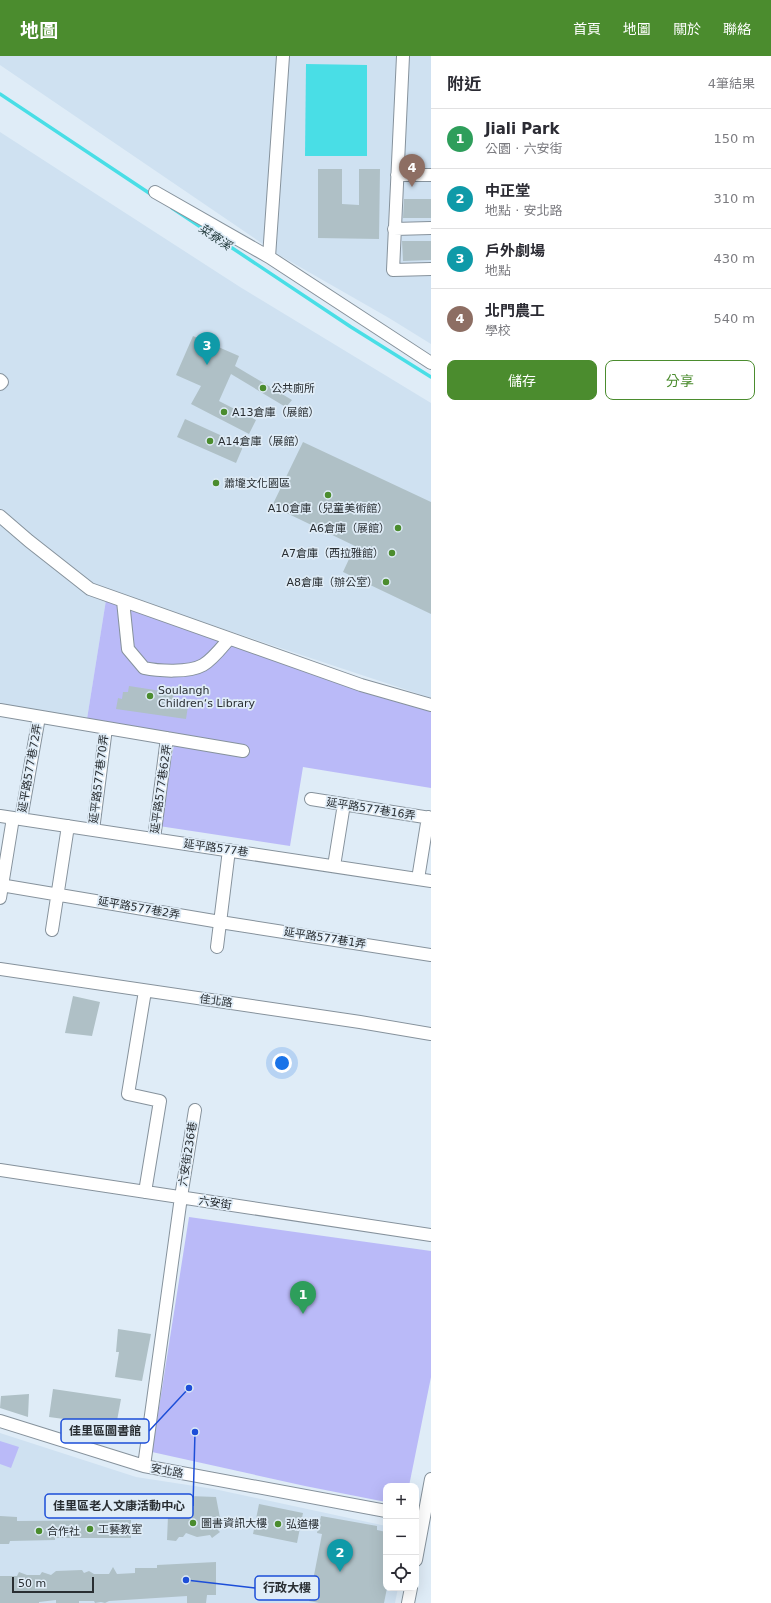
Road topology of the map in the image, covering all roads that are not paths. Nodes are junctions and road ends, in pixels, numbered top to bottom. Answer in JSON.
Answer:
{"nodes":[{"id":1,"x":283,"y":56,"type":"edge"},
{"id":2,"x":403,"y":56,"type":"edge"},
{"id":3,"x":397,"y":175,"type":"junction"},
{"id":4,"x":431,"y":175,"type":"edge"},
{"id":5,"x":155,"y":192,"type":"dead end"},
{"id":6,"x":431,"y":228,"type":"edge"},
{"id":7,"x":394,"y":229,"type":"junction"},
{"id":8,"x":269,"y":257,"type":"junction"},
{"id":9,"x":431,"y":269,"type":"edge"},
{"id":10,"x":431,"y":363,"type":"edge"},
{"id":11,"x":0,"y":380,"type":"edge"},
{"id":12,"x":0,"y":384,"type":"edge"},
{"id":13,"x":0,"y":516,"type":"edge"},
{"id":14,"x":123,"y":601,"type":"junction"},
{"id":15,"x":229,"y":639,"type":"junction"},
{"id":16,"x":431,"y":705,"type":"edge"},
{"id":17,"x":0,"y":710,"type":"edge"},
{"id":18,"x":39,"y":717,"type":"junction"},
{"id":19,"x":106,"y":728,"type":"junction"},
{"id":20,"x":167,"y":738,"type":"junction"},
{"id":21,"x":242,"y":751,"type":"dead end"},
{"id":22,"x":311,"y":799,"type":"dead end"},
{"id":23,"x":344,"y":804,"type":"junction"},
{"id":24,"x":0,"y":816,"type":"edge"},
{"id":25,"x":429,"y":818,"type":"edge"},
{"id":26,"x":17,"y":819,"type":"junction"},
{"id":27,"x":68,"y":826,"type":"junction"},
{"id":28,"x":93,"y":830,"type":"junction"},
{"id":29,"x":154,"y":839,"type":"junction"},
{"id":30,"x":229,"y":850,"type":"junction"},
{"id":31,"x":334,"y":866,"type":"junction"},
{"id":32,"x":418,"y":879,"type":"junction"},
{"id":33,"x":431,"y":880,"type":"edge"},
{"id":34,"x":1,"y":889,"type":"edge"},
{"id":35,"x":58,"y":895,"type":"junction"},
{"id":36,"x":220,"y":922,"type":"junction"},
{"id":37,"x":52,"y":930,"type":"dead end"},
{"id":38,"x":217,"y":947,"type":"dead end"},
{"id":39,"x":431,"y":955,"type":"edge"},
{"id":40,"x":0,"y":970,"type":"edge"},
{"id":41,"x":145,"y":991,"type":"junction"},
{"id":42,"x":431,"y":1034,"type":"edge"},
{"id":43,"x":195,"y":1110,"type":"dead end"},
{"id":44,"x":0,"y":1170,"type":"edge"},
{"id":45,"x":145,"y":1192,"type":"junction"},
{"id":46,"x":181,"y":1197,"type":"junction"},
{"id":47,"x":431,"y":1235,"type":"edge"},
{"id":48,"x":0,"y":1421,"type":"edge"},
{"id":49,"x":144,"y":1466,"type":"junction"},
{"id":50,"x":431,"y":1479,"type":"edge"},
{"id":51,"x":383,"y":1510,"type":"edge"},
{"id":52,"x":424,"y":1515,"type":"edge"},
{"id":53,"x":417,"y":1555,"type":"edge"},
{"id":54,"x":410,"y":1591,"type":"edge"},
{"id":55,"x":408,"y":1603,"type":"edge"}],
"edges":[{"from":1,"to":8,"type":"street"},
{"from":2,"to":3,"type":"street"},
{"from":3,"to":4,"type":"street"},
{"from":3,"to":7,"type":"street"},
{"from":5,"to":8,"type":"street"},
{"from":6,"to":7,"type":"street"},
{"from":7,"to":9,"type":"street"},
{"from":8,"to":10,"type":"street"},
{"from":11,"to":12,"type":"street"},
{"from":13,"to":14,"type":"street"},
{"from":14,"to":15,"type":"street"},
{"from":14,"to":15,"type":"street"},
{"from":15,"to":16,"type":"street"},
{"from":17,"to":18,"type":"street"},
{"from":18,"to":19,"type":"street"},
{"from":18,"to":26,"type":"street","name":"延平路577巷72弄"},
{"from":19,"to":20,"type":"street"},
{"from":19,"to":28,"type":"street","name":"延平路577巷70弄"},
{"from":20,"to":21,"type":"street"},
{"from":20,"to":29,"type":"street","name":"延平路577巷62弄"},
{"from":22,"to":23,"type":"street","name":"延平路577巷16弄"},
{"from":23,"to":25,"type":"street","name":"延平路577巷16弄"},
{"from":23,"to":31,"type":"street"},
{"from":24,"to":26,"type":"street","name":"延平路577巷"},
{"from":25,"to":32,"type":"street"},
{"from":26,"to":27,"type":"street","name":"延平路577巷"},
{"from":26,"to":34,"type":"street","name":"延平路577巷72弄"},
{"from":27,"to":28,"type":"street","name":"延平路577巷"},
{"from":27,"to":35,"type":"street"},
{"from":28,"to":29,"type":"street","name":"延平路577巷"},
{"from":29,"to":30,"type":"street","name":"延平路577巷"},
{"from":30,"to":31,"type":"street","name":"延平路577巷"},
{"from":30,"to":36,"type":"street"},
{"from":31,"to":32,"type":"street","name":"延平路577巷"},
{"from":32,"to":33,"type":"street","name":"延平路577巷"},
{"from":34,"to":35,"type":"street","name":"延平路577巷2弄"},
{"from":35,"to":36,"type":"street","name":"延平路577巷2弄"},
{"from":35,"to":37,"type":"street"},
{"from":36,"to":38,"type":"street"},
{"from":36,"to":39,"type":"street","name":"延平路577巷1弄"},
{"from":40,"to":41,"type":"street","name":"佳北路"},
{"from":41,"to":42,"type":"street","name":"佳北路"},
{"from":41,"to":45,"type":"street"},
{"from":43,"to":46,"type":"street","name":"六安街236巷"},
{"from":44,"to":45,"type":"street","name":"六安街"},
{"from":45,"to":46,"type":"street","name":"六安街"},
{"from":46,"to":47,"type":"street","name":"六安街"},
{"from":46,"to":49,"type":"street","name":"六安街236巷"},
{"from":48,"to":49,"type":"street","name":"安北路"},
{"from":49,"to":51,"type":"street","name":"安北路"},
{"from":50,"to":52,"type":"street"},
{"from":52,"to":53,"type":"street"},
{"from":54,"to":55,"type":"street"}]}
